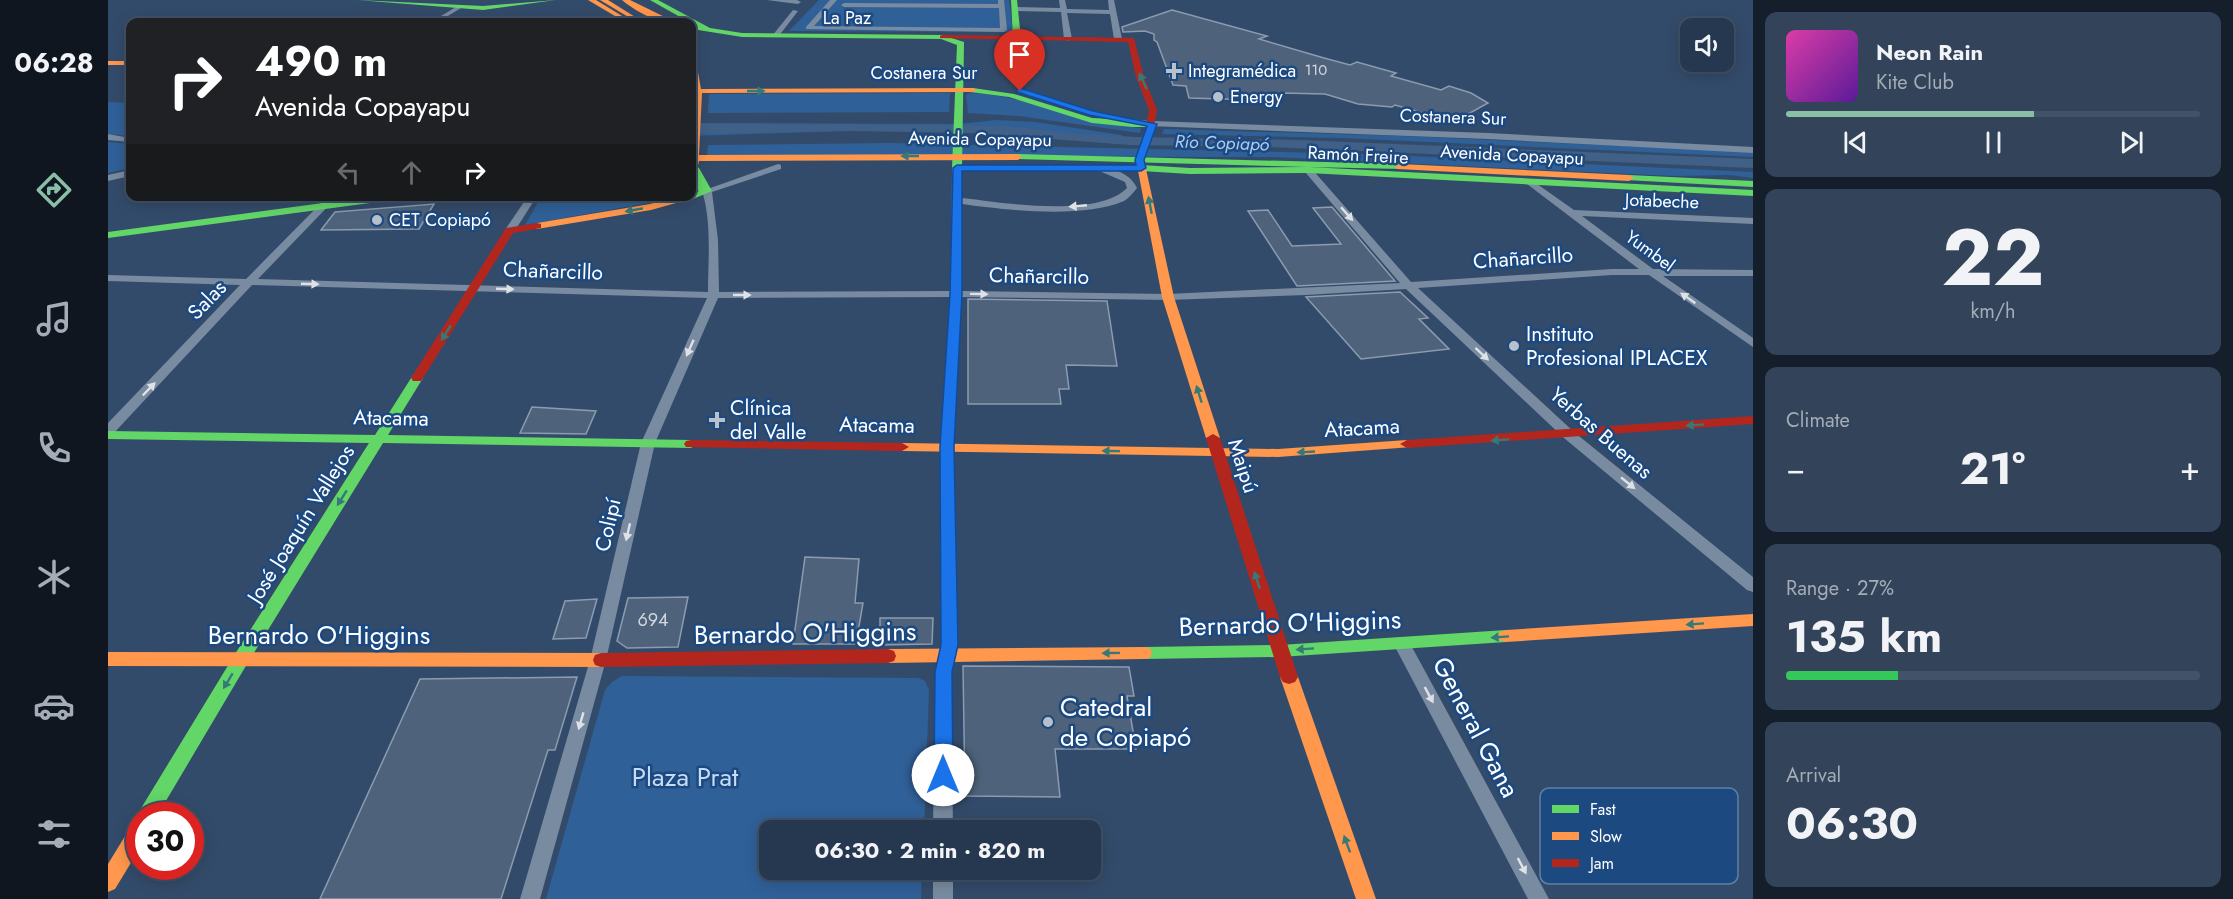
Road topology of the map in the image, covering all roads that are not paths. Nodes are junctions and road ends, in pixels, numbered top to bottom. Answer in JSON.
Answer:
{"nodes":[{"id":1,"x":360,"y":0,"type":"edge"},
{"id":2,"x":367,"y":0,"type":"edge"},
{"id":3,"x":417,"y":0,"type":"edge"},
{"id":4,"x":543,"y":0,"type":"edge"},
{"id":5,"x":591,"y":0,"type":"edge"},
{"id":6,"x":603,"y":0,"type":"edge"},
{"id":7,"x":625,"y":0,"type":"edge"},
{"id":8,"x":653,"y":0,"type":"edge"},
{"id":9,"x":770,"y":0,"type":"edge"},
{"id":10,"x":834,"y":0,"type":"edge"},
{"id":11,"x":1062,"y":0,"type":"edge"},
{"id":12,"x":1110,"y":0,"type":"edge"},
{"id":13,"x":847,"y":3,"type":"edge"},
{"id":14,"x":917,"y":3,"type":"edge"},
{"id":15,"x":963,"y":3,"type":"edge"},
{"id":16,"x":1008,"y":4,"type":"edge"},
{"id":17,"x":797,"y":5,"type":"edge"},
{"id":18,"x":458,"y":8,"type":"junction"},
{"id":19,"x":1064,"y":10,"type":"junction"},
{"id":20,"x":1113,"y":12,"type":"junction"},
{"id":21,"x":838,"y":13,"type":"dead end"},
{"id":22,"x":616,"y":14,"type":"junction"},
{"id":23,"x":915,"y":15,"type":"dead end"},
{"id":24,"x":962,"y":16,"type":"dead end"},
{"id":25,"x":441,"y":18,"type":"edge"},
{"id":26,"x":622,"y":18,"type":"edge"},
{"id":27,"x":628,"y":18,"type":"edge"},
{"id":28,"x":633,"y":18,"type":"edge"},
{"id":29,"x":662,"y":18,"type":"edge"},
{"id":30,"x":687,"y":18,"type":"edge"},
{"id":31,"x":872,"y":22,"type":"junction"},
{"id":32,"x":696,"y":23,"type":"edge"},
{"id":33,"x":914,"y":26,"type":"junction"},
{"id":34,"x":696,"y":28,"type":"edge"},
{"id":35,"x":825,"y":28,"type":"junction"},
{"id":36,"x":866,"y":29,"type":"junction"},
{"id":37,"x":711,"y":31,"type":"junction"},
{"id":38,"x":961,"y":34,"type":"junction"},
{"id":39,"x":742,"y":35,"type":"junction"},
{"id":40,"x":776,"y":36,"type":"junction"},
{"id":41,"x":696,"y":39,"type":"edge"},
{"id":42,"x":1017,"y":39,"type":"junction"},
{"id":43,"x":1068,"y":39,"type":"junction"},
{"id":44,"x":1125,"y":40,"type":"junction"},
{"id":45,"x":108,"y":63,"type":"edge"},
{"id":46,"x":126,"y":63,"type":"edge"},
{"id":47,"x":958,"y":86,"type":"junction"},
{"id":48,"x":696,"y":91,"type":"edge"},
{"id":49,"x":696,"y":102,"type":"edge"},
{"id":50,"x":696,"y":124,"type":"edge"},
{"id":51,"x":1152,"y":125,"type":"junction"},
{"id":52,"x":108,"y":137,"type":"edge"},
{"id":53,"x":126,"y":139,"type":"edge"},
{"id":54,"x":1753,"y":150,"type":"edge"},
{"id":55,"x":958,"y":157,"type":"junction"},
{"id":56,"x":1142,"y":158,"type":"junction"},
{"id":57,"x":696,"y":159,"type":"edge"},
{"id":58,"x":696,"y":159,"type":"edge"},
{"id":59,"x":696,"y":166,"type":"edge"},
{"id":60,"x":778,"y":167,"type":"junction"},
{"id":61,"x":1100,"y":168,"type":"junction"},
{"id":62,"x":1308,"y":170,"type":"junction"},
{"id":63,"x":126,"y":174,"type":"edge"},
{"id":64,"x":108,"y":177,"type":"edge"},
{"id":65,"x":1530,"y":182,"type":"junction"},
{"id":66,"x":1753,"y":184,"type":"edge"},
{"id":67,"x":696,"y":186,"type":"edge"},
{"id":68,"x":707,"y":190,"type":"junction"},
{"id":69,"x":1753,"y":193,"type":"edge"},
{"id":70,"x":696,"y":194,"type":"edge"},
{"id":71,"x":956,"y":200,"type":"junction"},
{"id":72,"x":329,"y":201,"type":"edge"},
{"id":73,"x":365,"y":201,"type":"edge"},
{"id":74,"x":530,"y":201,"type":"edge"},
{"id":75,"x":671,"y":201,"type":"edge"},
{"id":76,"x":323,"y":207,"type":"junction"},
{"id":77,"x":1570,"y":213,"type":"junction"},
{"id":78,"x":1753,"y":221,"type":"edge"},
{"id":79,"x":510,"y":230,"type":"junction"},
{"id":80,"x":113,"y":234,"type":"edge"},
{"id":81,"x":1650,"y":272,"type":"junction"},
{"id":82,"x":1753,"y":273,"type":"edge"},
{"id":83,"x":108,"y":278,"type":"edge"},
{"id":84,"x":252,"y":282,"type":"junction"},
{"id":85,"x":108,"y":284,"type":"edge"},
{"id":86,"x":1408,"y":285,"type":"junction"},
{"id":87,"x":474,"y":288,"type":"junction"},
{"id":88,"x":956,"y":294,"type":"junction"},
{"id":89,"x":714,"y":295,"type":"junction"},
{"id":90,"x":1168,"y":297,"type":"junction"},
{"id":91,"x":1753,"y":343,"type":"edge"},
{"id":92,"x":1753,"y":420,"type":"edge"},
{"id":93,"x":108,"y":433,"type":"edge"},
{"id":94,"x":1569,"y":435,"type":"junction"},
{"id":95,"x":380,"y":439,"type":"junction"},
{"id":96,"x":648,"y":443,"type":"junction"},
{"id":97,"x":947,"y":447,"type":"junction"},
{"id":98,"x":1217,"y":454,"type":"junction"},
{"id":99,"x":1753,"y":586,"type":"edge"},
{"id":100,"x":1753,"y":620,"type":"edge"},
{"id":101,"x":1401,"y":643,"type":"junction"},
{"id":102,"x":1280,"y":651,"type":"junction"},
{"id":103,"x":947,"y":656,"type":"junction"},
{"id":104,"x":108,"y":659,"type":"edge"},
{"id":105,"x":241,"y":659,"type":"junction"},
{"id":106,"x":598,"y":660,"type":"junction"},
{"id":107,"x":155,"y":802,"type":"edge"},
{"id":108,"x":943,"y":820,"type":"edge"},
{"id":109,"x":126,"y":852,"type":"edge"},
{"id":110,"x":943,"y":880,"type":"edge"},
{"id":111,"x":108,"y":882,"type":"edge"},
{"id":112,"x":530,"y":899,"type":"edge"},
{"id":113,"x":943,"y":899,"type":"edge"},
{"id":114,"x":1366,"y":899,"type":"edge"},
{"id":115,"x":1539,"y":899,"type":"edge"}],
"edges":[{"from":1,"to":2,"type":"main road"},
{"from":2,"to":18,"type":"main road"},
{"from":3,"to":4,"type":"main road"},
{"from":4,"to":18,"type":"main road"},
{"from":5,"to":22,"type":"main road"},
{"from":6,"to":28,"type":"main road"},
{"from":7,"to":29,"type":"main road"},
{"from":8,"to":30,"type":"main road"},
{"from":9,"to":17,"type":"street"},
{"from":10,"to":35,"type":"street"},
{"from":11,"to":19,"type":"street"},
{"from":12,"to":20,"type":"street"},
{"from":13,"to":14,"type":"street"},
{"from":13,"to":21,"type":"street"},
{"from":14,"to":15,"type":"street"},
{"from":14,"to":23,"type":"street"},
{"from":15,"to":16,"type":"street"},
{"from":15,"to":24,"type":"street"},
{"from":16,"to":19,"type":"street"},
{"from":16,"to":38,"type":"street"},
{"from":16,"to":42,"type":"main road"},
{"from":17,"to":40,"type":"street"},
{"from":18,"to":25,"type":"street"},
{"from":19,"to":20,"type":"street"},
{"from":19,"to":43,"type":"street"},
{"from":20,"to":44,"type":"street"},
{"from":22,"to":26,"type":"main road"},
{"from":22,"to":27,"type":"main road"},
{"from":31,"to":33,"type":"street"},
{"from":31,"to":35,"type":"street"},
{"from":31,"to":36,"type":"street"},
{"from":32,"to":37,"type":"main road"},
{"from":33,"to":36,"type":"street"},
{"from":33,"to":38,"type":"street"},
{"from":34,"to":37,"type":"main road","name":"La Paz"},
{"from":35,"to":36,"type":"street"},
{"from":37,"to":39,"type":"main road","name":"La Paz"},
{"from":38,"to":40,"type":"main road","name":"La Paz"},
{"from":38,"to":42,"type":"main road"},
{"from":38,"to":47,"type":"main road"},
{"from":39,"to":40,"type":"main road","name":"La Paz"},
{"from":39,"to":41,"type":"main road"},
{"from":42,"to":43,"type":"main road"},
{"from":43,"to":44,"type":"main road"},
{"from":51,"to":44,"type":"main road","one_way":true},
{"from":45,"to":46,"type":"main road"},
{"from":48,"to":47,"type":"main road","name":"Costanera Sur","one_way":true},
{"from":47,"to":51,"type":"main road","name":"Costanera Sur"},
{"from":47,"to":55,"type":"main road"},
{"from":49,"to":50,"type":"main road"},
{"from":51,"to":54,"type":"street","name":"Costanera Sur"},
{"from":51,"to":56,"type":"main road"},
{"from":52,"to":53,"type":"street"},
{"from":55,"to":56,"type":"main road","name":"Avenida Copayapu"},
{"from":55,"to":57,"type":"main road","name":"Avenida Copayapu","one_way":true},
{"from":55,"to":60,"type":"main road","name":"Avenida Copayapu"},
{"from":55,"to":61,"type":"main road","name":"Avenida Copayapu"},
{"from":55,"to":71,"type":"street"},
{"from":56,"to":61,"type":"main road","name":"Avenida Copayapu"},
{"from":56,"to":62,"type":"main road","name":"Ramón Freire"},
{"from":56,"to":66,"type":"main road","name":"Avenida Copayapu"},
{"from":90,"to":56,"type":"main road","name":"Maipú","one_way":true},
{"from":58,"to":60,"type":"main road","name":"Avenida Copayapu"},
{"from":59,"to":68,"type":"main road","name":"Colipí"},
{"from":60,"to":68,"type":"street"},
{"from":61,"to":71,"type":"street","one_way":true},
{"from":62,"to":65,"type":"main road","name":"Ramón Freire"},
{"from":62,"to":86,"type":"street","name":"Yerbas Buenas","one_way":true},
{"from":63,"to":64,"type":"street"},
{"from":65,"to":69,"type":"main road","name":"Ramón Freire"},
{"from":65,"to":77,"type":"street","name":"Yumbel"},
{"from":67,"to":68,"type":"main road"},
{"from":68,"to":70,"type":"main road"},
{"from":68,"to":89,"type":"street","name":"Colipí"},
{"from":71,"to":88,"type":"street"},
{"from":72,"to":76,"type":"street","name":"Salas"},
{"from":73,"to":76,"type":"main road"},
{"from":74,"to":79,"type":"street","name":"José Joaquín Vallejos"},
{"from":75,"to":79,"type":"main road","one_way":true},
{"from":76,"to":80,"type":"main road"},
{"from":76,"to":84,"type":"street","name":"Salas"},
{"from":77,"to":78,"type":"street","name":"Jotabeche"},
{"from":77,"to":81,"type":"street","name":"Yumbel"},
{"from":79,"to":87,"type":"main road","name":"José Joaquín Vallejos"},
{"from":81,"to":82,"type":"street","name":"Chañarcillo"},
{"from":81,"to":86,"type":"street","name":"Chañarcillo"},
{"from":91,"to":81,"type":"street","name":"Yumbel","one_way":true},
{"from":83,"to":84,"type":"street","name":"Chañarcillo"},
{"from":84,"to":85,"type":"street","name":"Chañarcillo"},
{"from":84,"to":87,"type":"street","name":"Chañarcillo","one_way":true},
{"from":93,"to":84,"type":"street","name":"Salas","one_way":true},
{"from":86,"to":90,"type":"street","name":"Chañarcillo"},
{"from":86,"to":94,"type":"street","name":"Yerbas Buenas","one_way":true},
{"from":87,"to":89,"type":"street","name":"Chañarcillo","one_way":true},
{"from":87,"to":95,"type":"main road","name":"José Joaquín Vallejos","one_way":true},
{"from":89,"to":88,"type":"street","name":"Chañarcillo","one_way":true},
{"from":88,"to":90,"type":"street","name":"Chañarcillo","one_way":true},
{"from":88,"to":97,"type":"street"},
{"from":89,"to":96,"type":"street","name":"Colipí","one_way":true},
{"from":98,"to":90,"type":"main road","name":"Maipú","one_way":true},
{"from":92,"to":94,"type":"main road","name":"Atacama","one_way":true},
{"from":93,"to":95,"type":"main road","name":"Atacama"},
{"from":94,"to":98,"type":"main road","name":"Atacama","one_way":true},
{"from":94,"to":99,"type":"street","name":"Yerbas Buenas","one_way":true},
{"from":95,"to":96,"type":"main road","name":"Atacama"},
{"from":95,"to":105,"type":"main road","name":"José Joaquín Vallejos","one_way":true},
{"from":96,"to":97,"type":"main road","name":"Atacama"},
{"from":96,"to":106,"type":"street","name":"Colipí","one_way":true},
{"from":98,"to":97,"type":"main road","name":"Atacama","one_way":true},
{"from":97,"to":103,"type":"street"},
{"from":102,"to":98,"type":"main road","name":"Maipú","one_way":true},
{"from":100,"to":101,"type":"main road","name":"Bernardo O'Higgins","one_way":true},
{"from":101,"to":102,"type":"main road","name":"Bernardo O'Higgins","one_way":true},
{"from":101,"to":115,"type":"street","name":"General Gana","one_way":true},
{"from":102,"to":103,"type":"main road","name":"Bernardo O'Higgins","one_way":true},
{"from":114,"to":102,"type":"main road","name":"Maipú","one_way":true},
{"from":103,"to":106,"type":"main road","name":"Bernardo O'Higgins"},
{"from":103,"to":108,"type":"street"},
{"from":104,"to":105,"type":"main road","name":"Bernardo O'Higgins"},
{"from":105,"to":106,"type":"main road","name":"Bernardo O'Higgins"},
{"from":105,"to":107,"type":"main road","name":"José Joaquín Vallejos","one_way":true},
{"from":106,"to":112,"type":"street","name":"Colipí","one_way":true},
{"from":109,"to":111,"type":"main road"},
{"from":110,"to":113,"type":"street"}]}
